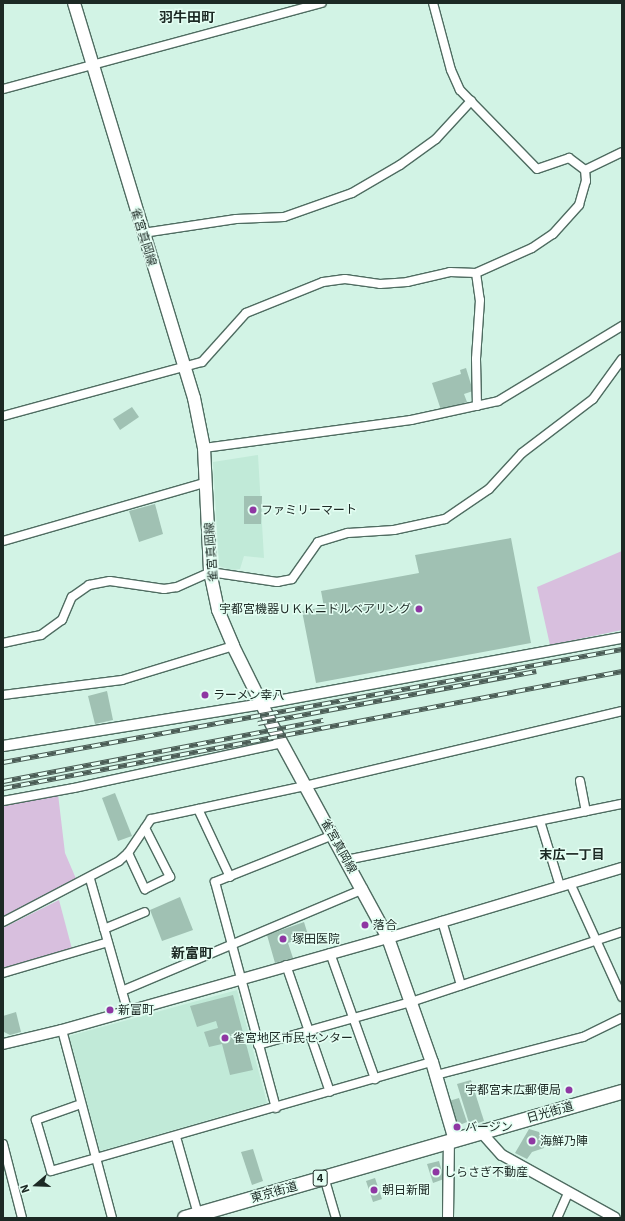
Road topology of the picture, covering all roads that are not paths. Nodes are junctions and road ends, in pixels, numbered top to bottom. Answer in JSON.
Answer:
{"nodes":[{"id":1,"x":74,"y":3,"type":"edge"},
{"id":2,"x":322,"y":3,"type":"edge"},
{"id":3,"x":433,"y":3,"type":"edge"},
{"id":4,"x":93,"y":65,"type":"junction"},
{"id":5,"x":4,"y":87,"type":"edge"},
{"id":6,"x":471,"y":101,"type":"junction"},
{"id":7,"x":622,"y":152,"type":"edge"},
{"id":8,"x":585,"y":170,"type":"junction"},
{"id":9,"x":143,"y":233,"type":"junction"},
{"id":10,"x":476,"y":273,"type":"junction"},
{"id":11,"x":622,"y":326,"type":"edge"},
{"id":12,"x":622,"y":359,"type":"edge"},
{"id":13,"x":186,"y":366,"type":"junction"},
{"id":14,"x":477,"y":406,"type":"junction"},
{"id":15,"x":3,"y":416,"type":"edge"},
{"id":16,"x":204,"y":448,"type":"junction"},
{"id":17,"x":207,"y":482,"type":"junction"},
{"id":18,"x":3,"y":541,"type":"edge"},
{"id":19,"x":210,"y":572,"type":"junction"},
{"id":20,"x":622,"y":638,"type":"edge"},
{"id":21,"x":3,"y":643,"type":"edge"},
{"id":22,"x":233,"y":646,"type":"junction"},
{"id":23,"x":3,"y":695,"type":"edge"},
{"id":24,"x":261,"y":704,"type":"junction"},
{"id":25,"x":622,"y":711,"type":"edge"},
{"id":26,"x":282,"y":743,"type":"junction"},
{"id":27,"x":3,"y":746,"type":"edge"},
{"id":28,"x":580,"y":781,"type":"dead end"},
{"id":29,"x":305,"y":786,"type":"junction"},
{"id":30,"x":3,"y":801,"type":"edge"},
{"id":31,"x":622,"y":804,"type":"edge"},
{"id":32,"x":198,"y":809,"type":"junction"},
{"id":33,"x":586,"y":811,"type":"junction"},
{"id":34,"x":540,"y":821,"type":"junction"},
{"id":35,"x":145,"y":828,"type":"junction"},
{"id":36,"x":333,"y":835,"type":"junction"},
{"id":37,"x":128,"y":853,"type":"junction"},
{"id":38,"x":346,"y":860,"type":"junction"},
{"id":39,"x":622,"y":868,"type":"edge"},
{"id":40,"x":230,"y":877,"type":"junction"},
{"id":41,"x":90,"y":879,"type":"junction"},
{"id":42,"x":565,"y":884,"type":"junction"},
{"id":43,"x":363,"y":890,"type":"junction"},
{"id":44,"x":144,"y":912,"type":"dead end"},
{"id":45,"x":442,"y":921,"type":"junction"},
{"id":46,"x":3,"y":922,"type":"edge"},
{"id":47,"x":104,"y":929,"type":"junction"},
{"id":48,"x":622,"y":932,"type":"edge"},
{"id":49,"x":388,"y":938,"type":"junction"},
{"id":50,"x":596,"y":940,"type":"junction"},
{"id":51,"x":108,"y":942,"type":"junction"},
{"id":52,"x":232,"y":945,"type":"junction"},
{"id":53,"x":330,"y":953,"type":"junction"},
{"id":54,"x":286,"y":965,"type":"junction"},
{"id":55,"x":3,"y":973,"type":"edge"},
{"id":56,"x":241,"y":978,"type":"junction"},
{"id":57,"x":461,"y":985,"type":"junction"},
{"id":58,"x":122,"y":992,"type":"junction"},
{"id":59,"x":622,"y":997,"type":"edge"},
{"id":60,"x":411,"y":1002,"type":"junction"},
{"id":61,"x":128,"y":1012,"type":"junction"},
{"id":62,"x":353,"y":1018,"type":"junction"},
{"id":63,"x":622,"y":1018,"type":"edge"},
{"id":64,"x":62,"y":1030,"type":"junction"},
{"id":65,"x":309,"y":1031,"type":"junction"},
{"id":66,"x":3,"y":1044,"type":"edge"},
{"id":67,"x":258,"y":1045,"type":"junction"},
{"id":68,"x":432,"y":1062,"type":"junction"},
{"id":69,"x":436,"y":1075,"type":"junction"},
{"id":70,"x":375,"y":1079,"type":"junction"},
{"id":71,"x":330,"y":1092,"type":"junction"},
{"id":72,"x":622,"y":1092,"type":"edge"},
{"id":73,"x":81,"y":1104,"type":"junction"},
{"id":74,"x":276,"y":1108,"type":"junction"},
{"id":75,"x":481,"y":1132,"type":"junction"},
{"id":76,"x":176,"y":1137,"type":"junction"},
{"id":77,"x":452,"y":1140,"type":"junction"},
{"id":78,"x":3,"y":1144,"type":"edge"},
{"id":79,"x":97,"y":1160,"type":"junction"},
{"id":80,"x":324,"y":1177,"type":"junction"},
{"id":81,"x":568,"y":1193,"type":"junction"},
{"id":82,"x":191,"y":1216,"type":"edge"},
{"id":83,"x":22,"y":1218,"type":"edge"},
{"id":84,"x":112,"y":1218,"type":"edge"},
{"id":85,"x":336,"y":1218,"type":"edge"},
{"id":86,"x":448,"y":1218,"type":"edge"},
{"id":87,"x":557,"y":1218,"type":"edge"},
{"id":88,"x":615,"y":1218,"type":"edge"}],
"edges":[{"from":1,"to":4,"type":"main road","name":"雀宮真岡線"},
{"from":2,"to":4,"type":"street"},
{"from":3,"to":6,"type":"street"},
{"from":4,"to":5,"type":"street"},
{"from":4,"to":9,"type":"main road","name":"雀宮真岡線"},
{"from":6,"to":8,"type":"street"},
{"from":6,"to":9,"type":"street"},
{"from":7,"to":8,"type":"street"},
{"from":8,"to":10,"type":"street"},
{"from":9,"to":13,"type":"main road","name":"雀宮真岡線"},
{"from":10,"to":13,"type":"street"},
{"from":10,"to":14,"type":"street"},
{"from":11,"to":14,"type":"street"},
{"from":12,"to":19,"type":"street"},
{"from":13,"to":15,"type":"street"},
{"from":13,"to":16,"type":"main road","name":"雀宮真岡線"},
{"from":14,"to":16,"type":"street"},
{"from":16,"to":17,"type":"main road","name":"雀宮真岡線"},
{"from":17,"to":18,"type":"street"},
{"from":17,"to":19,"type":"main road","name":"雀宮真岡線"},
{"from":19,"to":21,"type":"street"},
{"from":19,"to":22,"type":"main road","name":"雀宮真岡線"},
{"from":20,"to":24,"type":"street"},
{"from":22,"to":23,"type":"street"},
{"from":22,"to":24,"type":"main road","name":"雀宮真岡線"},
{"from":24,"to":26,"type":"main road","name":"雀宮真岡線"},
{"from":24,"to":27,"type":"street"},
{"from":25,"to":29,"type":"street"},
{"from":26,"to":29,"type":"main road","name":"雀宮真岡線"},
{"from":26,"to":30,"type":"street"},
{"from":28,"to":33,"type":"street"},
{"from":29,"to":32,"type":"street"},
{"from":29,"to":36,"type":"main road","name":"雀宮真岡線"},
{"from":31,"to":33,"type":"street"},
{"from":32,"to":35,"type":"street"},
{"from":32,"to":40,"type":"street"},
{"from":33,"to":34,"type":"street"},
{"from":34,"to":38,"type":"street"},
{"from":34,"to":42,"type":"street"},
{"from":35,"to":37,"type":"street"},
{"from":35,"to":37,"type":"street"},
{"from":36,"to":38,"type":"main road","name":"雀宮真岡線"},
{"from":36,"to":40,"type":"street"},
{"from":37,"to":41,"type":"street"},
{"from":38,"to":43,"type":"main road","name":"雀宮真岡線"},
{"from":39,"to":42,"type":"street"},
{"from":40,"to":52,"type":"street"},
{"from":41,"to":46,"type":"street"},
{"from":41,"to":47,"type":"street"},
{"from":42,"to":45,"type":"street"},
{"from":42,"to":50,"type":"street"},
{"from":43,"to":49,"type":"main road","name":"雀宮真岡線"},
{"from":43,"to":52,"type":"street"},
{"from":44,"to":47,"type":"street"},
{"from":45,"to":49,"type":"street"},
{"from":45,"to":57,"type":"street"},
{"from":47,"to":51,"type":"street"},
{"from":48,"to":50,"type":"street"},
{"from":49,"to":53,"type":"street"},
{"from":49,"to":60,"type":"main road","name":"雀宮真岡線"},
{"from":50,"to":57,"type":"street"},
{"from":50,"to":59,"type":"street"},
{"from":51,"to":55,"type":"street"},
{"from":51,"to":58,"type":"street"},
{"from":52,"to":56,"type":"street"},
{"from":52,"to":58,"type":"street"},
{"from":53,"to":54,"type":"street"},
{"from":53,"to":62,"type":"street"},
{"from":54,"to":56,"type":"street"},
{"from":54,"to":65,"type":"street"},
{"from":56,"to":61,"type":"street"},
{"from":56,"to":67,"type":"street"},
{"from":57,"to":60,"type":"street"},
{"from":58,"to":61,"type":"street"},
{"from":60,"to":62,"type":"street"},
{"from":60,"to":68,"type":"main road","name":"雀宮真岡線"},
{"from":61,"to":64,"type":"street"},
{"from":62,"to":65,"type":"street"},
{"from":62,"to":70,"type":"street"},
{"from":63,"to":69,"type":"street"},
{"from":64,"to":66,"type":"street"},
{"from":64,"to":73,"type":"street"},
{"from":65,"to":67,"type":"street"},
{"from":65,"to":71,"type":"street"},
{"from":67,"to":74,"type":"street"},
{"from":68,"to":69,"type":"main road","name":"雀宮真岡線"},
{"from":68,"to":70,"type":"street"},
{"from":69,"to":77,"type":"main road","name":"雀宮真岡線"},
{"from":70,"to":71,"type":"street"},
{"from":71,"to":74,"type":"street"},
{"from":72,"to":75,"type":"highway","name":"日光街道","number":"4"},
{"from":73,"to":79,"type":"street"},
{"from":73,"to":79,"type":"street"},
{"from":74,"to":76,"type":"street"},
{"from":75,"to":77,"type":"highway","name":"日光街道","number":"4"},
{"from":75,"to":81,"type":"street"},
{"from":76,"to":79,"type":"street"},
{"from":76,"to":82,"type":"street"},
{"from":77,"to":80,"type":"highway","name":"東京街道","number":"4"},
{"from":77,"to":86,"type":"street"},
{"from":78,"to":83,"type":"street"},
{"from":79,"to":84,"type":"street"},
{"from":80,"to":82,"type":"highway","name":"東京街道","number":"4"},
{"from":80,"to":85,"type":"street"},
{"from":81,"to":87,"type":"street"},
{"from":81,"to":88,"type":"street"}]}
